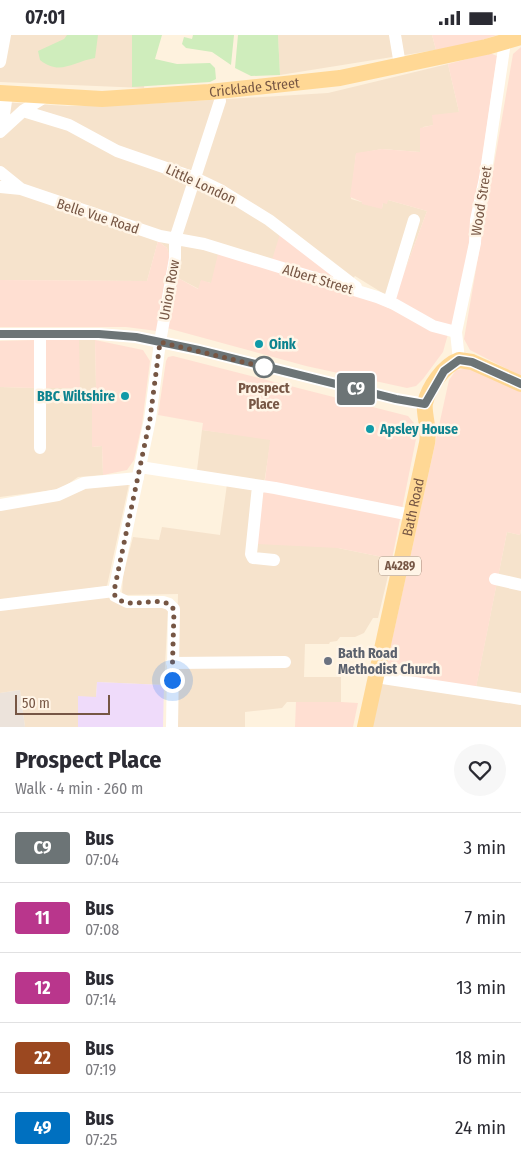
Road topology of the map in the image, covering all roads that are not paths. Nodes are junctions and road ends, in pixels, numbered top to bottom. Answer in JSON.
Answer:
{"nodes":[{"id":1,"x":5,"y":35,"type":"edge"},
{"id":2,"x":395,"y":35,"type":"edge"},
{"id":3,"x":521,"y":37,"type":"edge"},
{"id":4,"x":505,"y":42,"type":"junction"},
{"id":5,"x":0,"y":62,"type":"edge"},
{"id":6,"x":400,"y":65,"type":"junction"},
{"id":7,"x":3,"y":93,"type":"edge"},
{"id":8,"x":45,"y":97,"type":"junction"},
{"id":9,"x":220,"y":101,"type":"dead end"},
{"id":10,"x":23,"y":111,"type":"junction"},
{"id":11,"x":1,"y":131,"type":"edge"},
{"id":12,"x":0,"y":172,"type":"edge"},
{"id":13,"x":195,"y":178,"type":"junction"},
{"id":14,"x":0,"y":187,"type":"edge"},
{"id":15,"x":21,"y":189,"type":"junction"},
{"id":16,"x":414,"y":220,"type":"dead end"},
{"id":17,"x":175,"y":239,"type":"junction"},
{"id":18,"x":361,"y":291,"type":"junction"},
{"id":19,"x":389,"y":301,"type":"junction"},
{"id":20,"x":456,"y":333,"type":"junction"},
{"id":21,"x":0,"y":334,"type":"edge"},
{"id":22,"x":40,"y":334,"type":"junction"},
{"id":23,"x":160,"y":342,"type":"junction"},
{"id":24,"x":459,"y":360,"type":"junction"},
{"id":25,"x":521,"y":383,"type":"edge"},
{"id":26,"x":425,"y":404,"type":"junction"},
{"id":27,"x":40,"y":448,"type":"dead end"},
{"id":28,"x":139,"y":472,"type":"junction"},
{"id":29,"x":258,"y":486,"type":"junction"},
{"id":30,"x":0,"y":505,"type":"edge"},
{"id":31,"x":411,"y":515,"type":"junction"},
{"id":32,"x":274,"y":560,"type":"dead end"},
{"id":33,"x":495,"y":579,"type":"dead end"},
{"id":34,"x":521,"y":585,"type":"edge"},
{"id":35,"x":114,"y":591,"type":"junction"},
{"id":36,"x":0,"y":605,"type":"edge"},
{"id":37,"x":285,"y":662,"type":"dead end"},
{"id":38,"x":172,"y":663,"type":"junction"},
{"id":39,"x":376,"y":677,"type":"junction"},
{"id":40,"x":521,"y":699,"type":"edge"},
{"id":41,"x":172,"y":727,"type":"edge"},
{"id":42,"x":365,"y":727,"type":"edge"}],
"edges":[{"from":1,"to":5,"type":"street"},
{"from":2,"to":6,"type":"street"},
{"from":3,"to":4,"type":"main road","name":"Cricklade Street"},
{"from":4,"to":6,"type":"main road","name":"Cricklade Street"},
{"from":4,"to":20,"type":"street","name":"Wood Street"},
{"from":6,"to":8,"type":"main road","name":"Cricklade Street"},
{"from":7,"to":8,"type":"main road","name":"Cricklade Street"},
{"from":7,"to":11,"type":"street"},
{"from":8,"to":10,"type":"street"},
{"from":9,"to":13,"type":"street","name":"Union Row"},
{"from":10,"to":11,"type":"street"},
{"from":10,"to":13,"type":"street","name":"Little London"},
{"from":12,"to":15,"type":"street","name":"Belle Vue Road"},
{"from":13,"to":17,"type":"street","name":"Union Row"},
{"from":13,"to":18,"type":"street","name":"Little London"},
{"from":14,"to":15,"type":"street","name":"Belle Vue Road"},
{"from":15,"to":17,"type":"street","name":"Belle Vue Road"},
{"from":16,"to":19,"type":"street"},
{"from":17,"to":18,"type":"street","name":"Albert Street"},
{"from":17,"to":23,"type":"street","name":"Union Row"},
{"from":18,"to":19,"type":"street","name":"Albert Street"},
{"from":19,"to":20,"type":"street","name":"Albert Street"},
{"from":20,"to":24,"type":"street","name":"Wood Street"},
{"from":21,"to":22,"type":"street"},
{"from":22,"to":23,"type":"street"},
{"from":22,"to":27,"type":"street"},
{"from":23,"to":26,"type":"street"},
{"from":23,"to":28,"type":"street"},
{"from":24,"to":25,"type":"main road"},
{"from":24,"to":26,"type":"main road"},
{"from":26,"to":31,"type":"main road","name":"Bath Road","number":"A4289"},
{"from":28,"to":29,"type":"street"},
{"from":28,"to":30,"type":"street"},
{"from":28,"to":35,"type":"street"},
{"from":29,"to":31,"type":"street"},
{"from":29,"to":32,"type":"street"},
{"from":31,"to":39,"type":"main road","name":"Bath Road","number":"A4289"},
{"from":33,"to":34,"type":"street"},
{"from":35,"to":36,"type":"street"},
{"from":35,"to":38,"type":"street"},
{"from":37,"to":38,"type":"street"},
{"from":38,"to":41,"type":"street"},
{"from":39,"to":40,"type":"street"},
{"from":39,"to":42,"type":"main road","name":"Bath Road","number":"A4289"}]}
